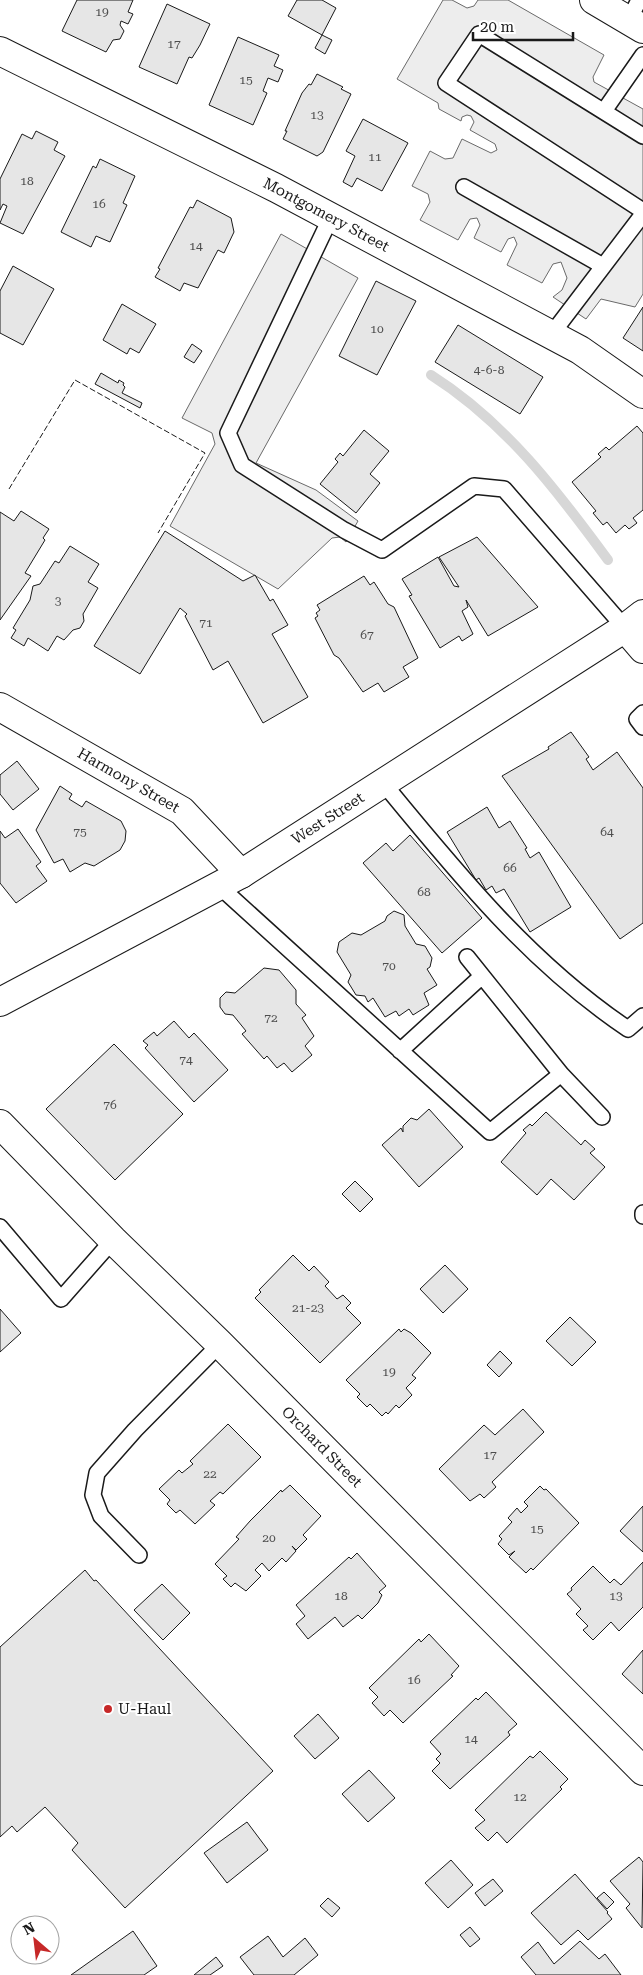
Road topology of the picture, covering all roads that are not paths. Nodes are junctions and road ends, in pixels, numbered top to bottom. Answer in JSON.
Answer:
{"nodes":[{"id":1,"x":594,"y":0,"type":"edge"},
{"id":2,"x":637,"y":16,"type":"edge"},
{"id":3,"x":0,"y":51,"type":"edge"},
{"id":4,"x":643,"y":55,"type":"edge"},
{"id":5,"x":604,"y":111,"type":"junction"},
{"id":6,"x":643,"y":136,"type":"edge"},
{"id":7,"x":464,"y":187,"type":"dead end"},
{"id":8,"x":643,"y":213,"type":"edge"},
{"id":9,"x":331,"y":217,"type":"junction"},
{"id":10,"x":604,"y":266,"type":"junction"},
{"id":11,"x":551,"y":335,"type":"junction"},
{"id":12,"x":643,"y":394,"type":"edge"},
{"id":13,"x":634,"y":621,"type":"edge"},
{"id":14,"x":643,"y":649,"type":"edge"},
{"id":15,"x":0,"y":706,"type":"edge"},
{"id":16,"x":643,"y":714,"type":"edge"},
{"id":17,"x":643,"y":727,"type":"edge"},
{"id":18,"x":384,"y":784,"type":"junction"},
{"id":19,"x":230,"y":880,"type":"junction"},
{"id":20,"x":467,"y":957,"type":"dead end"},
{"id":21,"x":482,"y":976,"type":"junction"},
{"id":22,"x":0,"y":1002,"type":"edge"},
{"id":23,"x":643,"y":1016,"type":"edge"},
{"id":24,"x":400,"y":1051,"type":"junction"},
{"id":25,"x":561,"y":1074,"type":"junction"},
{"id":26,"x":602,"y":1117,"type":"dead end"},
{"id":27,"x":0,"y":1124,"type":"edge"},
{"id":28,"x":0,"y":1227,"type":"edge"},
{"id":29,"x":113,"y":1240,"type":"junction"},
{"id":30,"x":220,"y":1344,"type":"junction"},
{"id":31,"x":139,"y":1556,"type":"dead end"},
{"id":32,"x":643,"y":1771,"type":"edge"}],
"edges":[{"from":1,"to":2,"type":"street"},
{"from":3,"to":9,"type":"street","name":"Montgomery Street"},
{"from":4,"to":5,"type":"lane"},
{"from":5,"to":6,"type":"lane"},
{"from":5,"to":8,"type":"lane"},
{"from":7,"to":10,"type":"lane"},
{"from":8,"to":10,"type":"lane"},
{"from":9,"to":11,"type":"street","name":"Montgomery Street"},
{"from":9,"to":13,"type":"lane"},
{"from":10,"to":11,"type":"lane"},
{"from":11,"to":12,"type":"street","name":"Montgomery Street"},
{"from":13,"to":14,"type":"street"},
{"from":13,"to":18,"type":"street","name":"West Street"},
{"from":15,"to":19,"type":"street","name":"Harmony Street"},
{"from":16,"to":17,"type":"lane"},
{"from":18,"to":19,"type":"street","name":"West Street"},
{"from":18,"to":23,"type":"lane"},
{"from":19,"to":22,"type":"street","name":"West Street"},
{"from":19,"to":24,"type":"lane"},
{"from":20,"to":21,"type":"lane"},
{"from":21,"to":24,"type":"lane"},
{"from":21,"to":25,"type":"lane"},
{"from":24,"to":25,"type":"lane"},
{"from":25,"to":26,"type":"lane"},
{"from":27,"to":29,"type":"street","name":"Orchard Street"},
{"from":28,"to":29,"type":"lane"},
{"from":29,"to":30,"type":"street","name":"Orchard Street"},
{"from":30,"to":31,"type":"lane"},
{"from":30,"to":32,"type":"street","name":"Orchard Street"}]}
